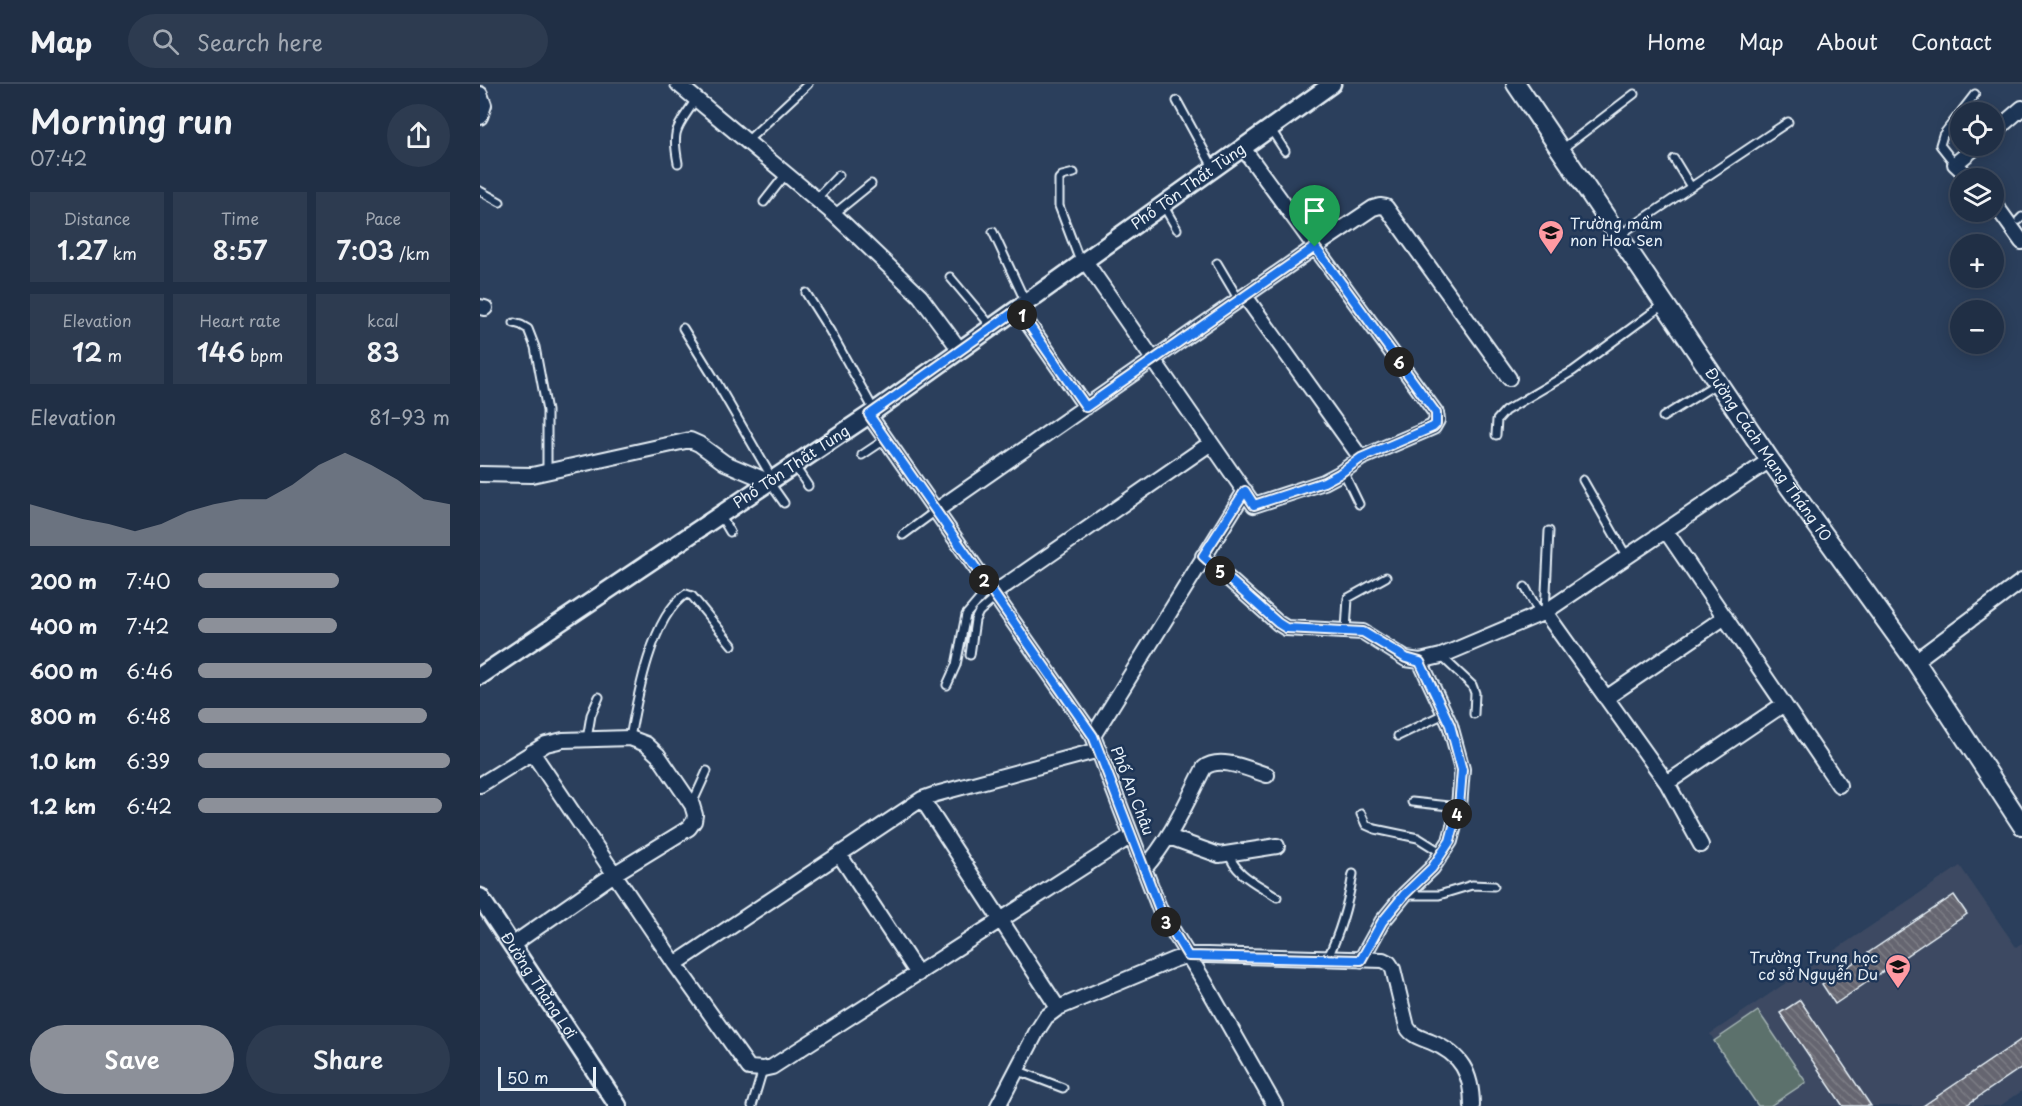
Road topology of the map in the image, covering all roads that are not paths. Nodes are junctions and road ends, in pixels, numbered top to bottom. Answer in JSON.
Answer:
{"nodes":[{"id":1,"x":678,"y":84,"type":"edge"},
{"id":2,"x":808,"y":84,"type":"edge"},
{"id":3,"x":1332,"y":84,"type":"edge"},
{"id":4,"x":1516,"y":84,"type":"edge"},
{"id":5,"x":480,"y":94,"type":"edge"},
{"id":6,"x":1634,"y":94,"type":"dead end"},
{"id":7,"x":1975,"y":94,"type":"dead end"},
{"id":8,"x":696,"y":99,"type":"junction"},
{"id":9,"x":1177,"y":101,"type":"dead end"},
{"id":10,"x":1969,"y":102,"type":"edge"},
{"id":11,"x":2022,"y":108,"type":"edge"},
{"id":12,"x":480,"y":117,"type":"edge"},
{"id":13,"x":1788,"y":123,"type":"dead end"},
{"id":14,"x":2004,"y":123,"type":"edge"},
{"id":15,"x":1950,"y":126,"type":"edge"},
{"id":16,"x":1270,"y":128,"type":"junction"},
{"id":17,"x":747,"y":141,"type":"junction"},
{"id":18,"x":1243,"y":148,"type":"junction"},
{"id":19,"x":1560,"y":150,"type":"junction"},
{"id":20,"x":1285,"y":151,"type":"dead end"},
{"id":21,"x":1965,"y":156,"type":"edge"},
{"id":22,"x":1674,"y":159,"type":"dead end"},
{"id":23,"x":678,"y":163,"type":"dead end"},
{"id":24,"x":1955,"y":164,"type":"junction"},
{"id":25,"x":1959,"y":168,"type":"edge"},
{"id":26,"x":1214,"y":169,"type":"junction"},
{"id":27,"x":1074,"y":172,"type":"dead end"},
{"id":28,"x":786,"y":174,"type":"junction"},
{"id":29,"x":839,"y":175,"type":"dead end"},
{"id":30,"x":871,"y":184,"type":"dead end"},
{"id":31,"x":1691,"y":187,"type":"junction"},
{"id":32,"x":480,"y":191,"type":"edge"},
{"id":33,"x":816,"y":199,"type":"junction"},
{"id":34,"x":500,"y":201,"type":"dead end"},
{"id":35,"x":764,"y":202,"type":"dead end"},
{"id":36,"x":1163,"y":205,"type":"junction"},
{"id":37,"x":2004,"y":213,"type":"edge"},
{"id":38,"x":834,"y":214,"type":"junction"},
{"id":39,"x":2016,"y":223,"type":"edge"},
{"id":40,"x":1177,"y":229,"type":"dead end"},
{"id":41,"x":993,"y":232,"type":"dead end"},
{"id":42,"x":1618,"y":236,"type":"junction"},
{"id":43,"x":2022,"y":242,"type":"edge"},
{"id":44,"x":1315,"y":247,"type":"junction"},
{"id":45,"x":1083,"y":263,"type":"junction"},
{"id":46,"x":1217,"y":263,"type":"dead end"},
{"id":47,"x":950,"y":277,"type":"dead end"},
{"id":48,"x":806,"y":293,"type":"dead end"},
{"id":49,"x":1242,"y":298,"type":"junction"},
{"id":50,"x":1665,"y":304,"type":"junction"},
{"id":51,"x":1022,"y":306,"type":"junction"},
{"id":52,"x":514,"y":323,"type":"dead end"},
{"id":53,"x":992,"y":327,"type":"junction"},
{"id":54,"x":683,"y":328,"type":"dead end"},
{"id":55,"x":960,"y":350,"type":"junction"},
{"id":56,"x":1153,"y":360,"type":"junction"},
{"id":57,"x":1509,"y":378,"type":"dead end"},
{"id":58,"x":1718,"y":383,"type":"junction"},
{"id":59,"x":1086,"y":407,"type":"junction"},
{"id":60,"x":872,"y":413,"type":"junction"},
{"id":61,"x":1663,"y":417,"type":"dead end"},
{"id":62,"x":1496,"y":435,"type":"dead end"},
{"id":63,"x":886,"y":439,"type":"junction"},
{"id":64,"x":1211,"y":443,"type":"junction"},
{"id":65,"x":862,"y":455,"type":"dead end"},
{"id":66,"x":1361,"y":458,"type":"junction"},
{"id":67,"x":1770,"y":460,"type":"junction"},
{"id":68,"x":794,"y":465,"type":"junction"},
{"id":69,"x":1343,"y":471,"type":"junction"},
{"id":70,"x":547,"y":472,"type":"junction"},
{"id":71,"x":480,"y":474,"type":"edge"},
{"id":72,"x":1583,"y":480,"type":"dead end"},
{"id":73,"x":771,"y":481,"type":"junction"},
{"id":74,"x":808,"y":486,"type":"dead end"},
{"id":75,"x":1245,"y":491,"type":"junction"},
{"id":76,"x":784,"y":503,"type":"dead end"},
{"id":77,"x":1359,"y":504,"type":"dead end"},
{"id":78,"x":937,"y":510,"type":"junction"},
{"id":79,"x":720,"y":515,"type":"junction"},
{"id":80,"x":1549,"y":531,"type":"dead end"},
{"id":81,"x":1666,"y":531,"type":"junction"},
{"id":82,"x":730,"y":532,"type":"dead end"},
{"id":83,"x":903,"y":535,"type":"dead end"},
{"id":84,"x":1203,"y":556,"type":"junction"},
{"id":85,"x":1626,"y":557,"type":"junction"},
{"id":86,"x":1386,"y":577,"type":"dead end"},
{"id":87,"x":2022,"y":581,"type":"edge"},
{"id":88,"x":1525,"y":587,"type":"dead end"},
{"id":89,"x":993,"y":593,"type":"junction"},
{"id":90,"x":1542,"y":613,"type":"junction"},
{"id":91,"x":1725,"y":617,"type":"junction"},
{"id":92,"x":1346,"y":630,"type":"junction"},
{"id":93,"x":732,"y":645,"type":"dead end"},
{"id":94,"x":970,"y":655,"type":"dead end"},
{"id":95,"x":1441,"y":656,"type":"junction"},
{"id":96,"x":1916,"y":661,"type":"junction"},
{"id":97,"x":1420,"y":662,"type":"junction"},
{"id":98,"x":480,"y":676,"type":"edge"},
{"id":99,"x":947,"y":685,"type":"dead end"},
{"id":100,"x":598,"y":697,"type":"dead end"},
{"id":101,"x":1606,"y":698,"type":"junction"},
{"id":102,"x":1784,"y":704,"type":"junction"},
{"id":103,"x":1444,"y":714,"type":"junction"},
{"id":104,"x":1474,"y":714,"type":"dead end"},
{"id":105,"x":1093,"y":736,"type":"junction"},
{"id":106,"x":1398,"y":736,"type":"dead end"},
{"id":107,"x":630,"y":738,"type":"junction"},
{"id":108,"x":587,"y":739,"type":"junction"},
{"id":109,"x":1099,"y":750,"type":"junction"},
{"id":110,"x":532,"y":752,"type":"junction"},
{"id":111,"x":707,"y":771,"type":"dead end"},
{"id":112,"x":1268,"y":775,"type":"dead end"},
{"id":113,"x":1667,"y":783,"type":"junction"},
{"id":114,"x":480,"y":785,"type":"edge"},
{"id":115,"x":1839,"y":785,"type":"dead end"},
{"id":116,"x":922,"y":799,"type":"junction"},
{"id":117,"x":1412,"y":802,"type":"dead end"},
{"id":118,"x":692,"y":805,"type":"junction"},
{"id":119,"x":1459,"y":807,"type":"junction"},
{"id":120,"x":1361,"y":814,"type":"dead end"},
{"id":121,"x":2022,"y":825,"type":"edge"},
{"id":122,"x":1131,"y":836,"type":"junction"},
{"id":123,"x":1169,"y":837,"type":"junction"},
{"id":124,"x":1701,"y":845,"type":"dead end"},
{"id":125,"x":1277,"y":846,"type":"dead end"},
{"id":126,"x":1229,"y":853,"type":"junction"},
{"id":127,"x":1442,"y":853,"type":"junction"},
{"id":128,"x":839,"y":854,"type":"junction"},
{"id":129,"x":1144,"y":870,"type":"junction"},
{"id":130,"x":614,"y":874,"type":"junction"},
{"id":131,"x":1353,"y":874,"type":"dead end"},
{"id":132,"x":1494,"y":886,"type":"dead end"},
{"id":133,"x":1404,"y":895,"type":"junction"},
{"id":134,"x":480,"y":897,"type":"edge"},
{"id":135,"x":1277,"y":897,"type":"dead end"},
{"id":136,"x":1000,"y":920,"type":"junction"},
{"id":137,"x":512,"y":945,"type":"junction"},
{"id":138,"x":1188,"y":956,"type":"junction"},
{"id":139,"x":1327,"y":959,"type":"junction"},
{"id":140,"x":1361,"y":960,"type":"junction"},
{"id":141,"x":675,"y":963,"type":"junction"},
{"id":142,"x":918,"y":974,"type":"junction"},
{"id":143,"x":1058,"y":1008,"type":"junction"},
{"id":144,"x":763,"y":1069,"type":"junction"},
{"id":145,"x":1016,"y":1070,"type":"junction"},
{"id":146,"x":1063,"y":1088,"type":"dead end"},
{"id":147,"x":618,"y":1106,"type":"edge"},
{"id":148,"x":752,"y":1106,"type":"edge"},
{"id":149,"x":998,"y":1106,"type":"edge"},
{"id":150,"x":1275,"y":1106,"type":"edge"},
{"id":151,"x":1472,"y":1106,"type":"edge"}],
"edges":[{"from":1,"to":8,"type":"street"},
{"from":2,"to":17,"type":"lane"},
{"from":3,"to":16,"type":"street","name":"Phố Tôn Thất Tùng"},
{"from":4,"to":19,"type":"main road","name":"Đường Cách Mạng Tháng 10"},
{"from":5,"to":12,"type":"street"},
{"from":6,"to":19,"type":"lane"},
{"from":7,"to":10,"type":"lane"},
{"from":8,"to":17,"type":"street"},
{"from":8,"to":23,"type":"lane"},
{"from":9,"to":26,"type":"lane"},
{"from":11,"to":14,"type":"street"},
{"from":13,"to":31,"type":"lane"},
{"from":15,"to":24,"type":"lane"},
{"from":16,"to":18,"type":"street","name":"Phố Tôn Thất Tùng"},
{"from":16,"to":20,"type":"lane"},
{"from":17,"to":28,"type":"street"},
{"from":18,"to":26,"type":"street","name":"Phố Tôn Thất Tùng"},
{"from":18,"to":44,"type":"street"},
{"from":19,"to":42,"type":"main road","name":"Đường Cách Mạng Tháng 10"},
{"from":21,"to":24,"type":"street"},
{"from":22,"to":31,"type":"lane"},
{"from":24,"to":25,"type":"street"},
{"from":26,"to":36,"type":"street","name":"Phố Tôn Thất Tùng"},
{"from":27,"to":45,"type":"lane"},
{"from":28,"to":33,"type":"street"},
{"from":28,"to":35,"type":"lane"},
{"from":29,"to":33,"type":"lane"},
{"from":30,"to":38,"type":"lane"},
{"from":31,"to":42,"type":"lane"},
{"from":32,"to":34,"type":"lane"},
{"from":33,"to":38,"type":"street"},
{"from":36,"to":40,"type":"lane"},
{"from":36,"to":45,"type":"street","name":"Phố Tôn Thất Tùng"},
{"from":37,"to":39,"type":"street"},
{"from":38,"to":55,"type":"street"},
{"from":39,"to":43,"type":"street"},
{"from":41,"to":51,"type":"lane"},
{"from":42,"to":50,"type":"main road","name":"Đường Cách Mạng Tháng 10"},
{"from":44,"to":49,"type":"street"},
{"from":44,"to":57,"type":"street"},
{"from":44,"to":66,"type":"street"},
{"from":45,"to":51,"type":"street","name":"Phố Tôn Thất Tùng"},
{"from":45,"to":56,"type":"street"},
{"from":46,"to":49,"type":"lane"},
{"from":47,"to":53,"type":"lane"},
{"from":48,"to":60,"type":"lane"},
{"from":49,"to":56,"type":"street"},
{"from":49,"to":66,"type":"street"},
{"from":50,"to":58,"type":"main road","name":"Đường Cách Mạng Tháng 10"},
{"from":50,"to":62,"type":"lane"},
{"from":51,"to":53,"type":"street","name":"Phố Tôn Thất Tùng"},
{"from":51,"to":59,"type":"street"},
{"from":52,"to":70,"type":"lane"},
{"from":53,"to":55,"type":"street","name":"Phố Tôn Thất Tùng"},
{"from":54,"to":73,"type":"lane"},
{"from":55,"to":60,"type":"street","name":"Phố Tôn Thất Tùng"},
{"from":56,"to":59,"type":"street"},
{"from":56,"to":64,"type":"street"},
{"from":58,"to":61,"type":"lane"},
{"from":58,"to":67,"type":"main road","name":"Đường Cách Mạng Tháng 10"},
{"from":59,"to":78,"type":"street"},
{"from":60,"to":63,"type":"street","name":"Phố An Châu"},
{"from":60,"to":68,"type":"street","name":"Phố Tôn Thất Tùng"},
{"from":63,"to":65,"type":"lane"},
{"from":63,"to":78,"type":"street","name":"Phố An Châu"},
{"from":64,"to":75,"type":"street"},
{"from":64,"to":89,"type":"street"},
{"from":66,"to":69,"type":"street"},
{"from":67,"to":81,"type":"street"},
{"from":67,"to":96,"type":"main road","name":"Đường Cách Mạng Tháng 10"},
{"from":68,"to":73,"type":"street","name":"Phố Tôn Thất Tùng"},
{"from":68,"to":74,"type":"lane"},
{"from":69,"to":75,"type":"street"},
{"from":69,"to":77,"type":"lane"},
{"from":70,"to":71,"type":"street"},
{"from":70,"to":73,"type":"street"},
{"from":72,"to":85,"type":"lane"},
{"from":73,"to":76,"type":"lane"},
{"from":73,"to":79,"type":"street","name":"Phố Tôn Thất Tùng"},
{"from":75,"to":84,"type":"street"},
{"from":78,"to":83,"type":"lane"},
{"from":78,"to":89,"type":"street","name":"Phố An Châu"},
{"from":79,"to":82,"type":"lane"},
{"from":79,"to":98,"type":"street","name":"Phố Tôn Thất Tùng"},
{"from":80,"to":90,"type":"lane"},
{"from":81,"to":85,"type":"street"},
{"from":81,"to":91,"type":"street"},
{"from":84,"to":92,"type":"street"},
{"from":84,"to":105,"type":"street"},
{"from":85,"to":90,"type":"street"},
{"from":86,"to":92,"type":"lane"},
{"from":87,"to":96,"type":"street"},
{"from":88,"to":90,"type":"lane"},
{"from":89,"to":94,"type":"lane"},
{"from":89,"to":99,"type":"lane"},
{"from":89,"to":105,"type":"street","name":"Phố An Châu"},
{"from":90,"to":95,"type":"street"},
{"from":90,"to":101,"type":"street"},
{"from":91,"to":101,"type":"street"},
{"from":91,"to":102,"type":"street"},
{"from":92,"to":97,"type":"street"},
{"from":93,"to":107,"type":"lane"},
{"from":95,"to":97,"type":"street"},
{"from":95,"to":104,"type":"lane"},
{"from":96,"to":121,"type":"main road","name":"Đường Cách Mạng Tháng 10"},
{"from":97,"to":103,"type":"street"},
{"from":100,"to":108,"type":"lane"},
{"from":101,"to":113,"type":"street"},
{"from":102,"to":113,"type":"street"},
{"from":102,"to":115,"type":"street"},
{"from":103,"to":106,"type":"lane"},
{"from":103,"to":119,"type":"street"},
{"from":105,"to":109,"type":"street","name":"Phố An Châu"},
{"from":107,"to":108,"type":"street"},
{"from":107,"to":118,"type":"street"},
{"from":108,"to":110,"type":"street"},
{"from":109,"to":116,"type":"street"},
{"from":109,"to":122,"type":"street","name":"Phố An Châu"},
{"from":110,"to":114,"type":"street"},
{"from":110,"to":130,"type":"street"},
{"from":111,"to":118,"type":"lane"},
{"from":112,"to":123,"type":"street"},
{"from":113,"to":124,"type":"street"},
{"from":116,"to":128,"type":"street"},
{"from":116,"to":136,"type":"street"},
{"from":117,"to":119,"type":"lane"},
{"from":118,"to":130,"type":"street"},
{"from":119,"to":127,"type":"street"},
{"from":120,"to":127,"type":"lane"},
{"from":122,"to":129,"type":"street","name":"Phố An Châu"},
{"from":122,"to":136,"type":"street"},
{"from":123,"to":126,"type":"street"},
{"from":123,"to":129,"type":"street"},
{"from":125,"to":126,"type":"street"},
{"from":126,"to":135,"type":"lane"},
{"from":127,"to":133,"type":"street"},
{"from":128,"to":141,"type":"street"},
{"from":128,"to":142,"type":"street"},
{"from":129,"to":138,"type":"street","name":"Phố An Châu"},
{"from":130,"to":137,"type":"street"},
{"from":130,"to":141,"type":"street"},
{"from":131,"to":139,"type":"lane"},
{"from":132,"to":133,"type":"lane"},
{"from":133,"to":140,"type":"street"},
{"from":134,"to":137,"type":"street","name":"Đường Thắng Lợi"},
{"from":136,"to":142,"type":"street"},
{"from":136,"to":143,"type":"street"},
{"from":137,"to":147,"type":"street","name":"Đường Thắng Lợi"},
{"from":138,"to":139,"type":"street"},
{"from":138,"to":143,"type":"street"},
{"from":138,"to":150,"type":"street","name":"Phố An Châu"},
{"from":139,"to":140,"type":"street"},
{"from":140,"to":151,"type":"street"},
{"from":141,"to":144,"type":"street"},
{"from":142,"to":144,"type":"street"},
{"from":143,"to":145,"type":"street"},
{"from":144,"to":148,"type":"lane"},
{"from":145,"to":146,"type":"lane"},
{"from":145,"to":149,"type":"street"}]}
